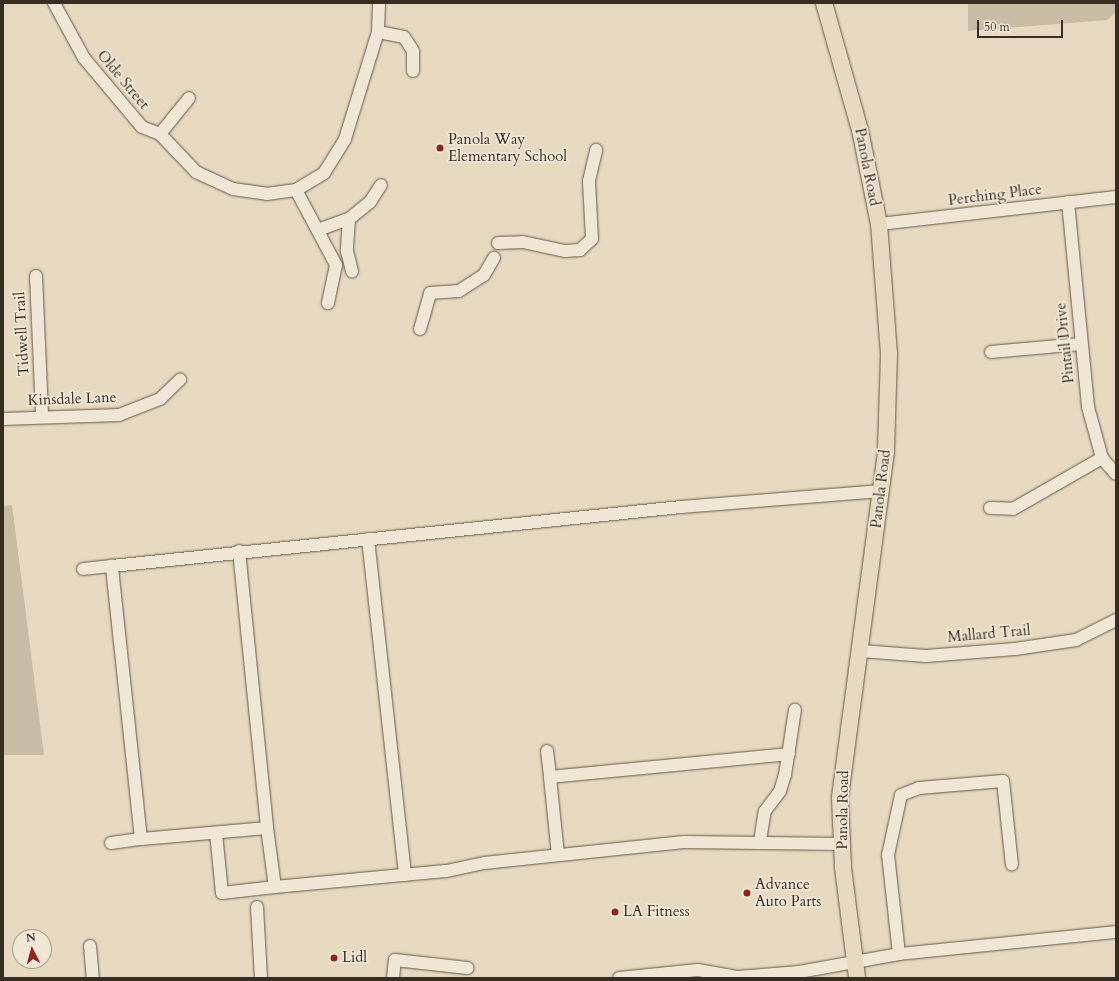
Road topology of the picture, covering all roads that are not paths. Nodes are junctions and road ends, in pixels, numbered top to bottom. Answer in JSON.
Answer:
{"nodes":[{"id":1,"x":379,"y":3,"type":"edge"},
{"id":2,"x":824,"y":3,"type":"edge"},
{"id":3,"x":56,"y":4,"type":"edge"},
{"id":4,"x":378,"y":32,"type":"junction"},
{"id":5,"x":413,"y":71,"type":"dead end"},
{"id":6,"x":189,"y":98,"type":"dead end"},
{"id":7,"x":160,"y":134,"type":"junction"},
{"id":8,"x":596,"y":150,"type":"dead end"},
{"id":9,"x":380,"y":185,"type":"dead end"},
{"id":10,"x":296,"y":190,"type":"junction"},
{"id":11,"x":1116,"y":197,"type":"edge"},
{"id":12,"x":1068,"y":202,"type":"junction"},
{"id":13,"x":349,"y":219,"type":"junction"},
{"id":14,"x":879,"y":224,"type":"junction"},
{"id":15,"x":318,"y":230,"type":"junction"},
{"id":16,"x":498,"y":243,"type":"dead end"},
{"id":17,"x":494,"y":258,"type":"dead end"},
{"id":18,"x":352,"y":271,"type":"dead end"},
{"id":19,"x":36,"y":276,"type":"dead end"},
{"id":20,"x":328,"y":303,"type":"dead end"},
{"id":21,"x":420,"y":330,"type":"dead end"},
{"id":22,"x":1081,"y":344,"type":"junction"},
{"id":23,"x":991,"y":352,"type":"dead end"},
{"id":24,"x":180,"y":380,"type":"dead end"},
{"id":25,"x":42,"y":415,"type":"junction"},
{"id":26,"x":3,"y":419,"type":"edge"},
{"id":27,"x":1102,"y":458,"type":"junction"},
{"id":28,"x":1116,"y":474,"type":"edge"},
{"id":29,"x":881,"y":491,"type":"junction"},
{"id":30,"x":990,"y":508,"type":"dead end"},
{"id":31,"x":368,"y":539,"type":"junction"},
{"id":32,"x":240,"y":551,"type":"junction"},
{"id":33,"x":112,"y":566,"type":"junction"},
{"id":34,"x":83,"y":570,"type":"dead end"},
{"id":35,"x":1116,"y":620,"type":"edge"},
{"id":36,"x":860,"y":651,"type":"junction"},
{"id":37,"x":795,"y":710,"type":"dead end"},
{"id":38,"x":547,"y":751,"type":"dead end"},
{"id":39,"x":789,"y":754,"type":"junction"},
{"id":40,"x":550,"y":777,"type":"junction"},
{"id":41,"x":267,"y":828,"type":"junction"},
{"id":42,"x":216,"y":833,"type":"junction"},
{"id":43,"x":141,"y":839,"type":"junction"},
{"id":44,"x":760,"y":841,"type":"junction"},
{"id":45,"x":110,"y":843,"type":"dead end"},
{"id":46,"x":842,"y":844,"type":"junction"},
{"id":47,"x":558,"y":855,"type":"junction"},
{"id":48,"x":1012,"y":865,"type":"dead end"},
{"id":49,"x":405,"y":875,"type":"junction"},
{"id":50,"x":275,"y":886,"type":"junction"},
{"id":51,"x":257,"y":907,"type":"dead end"},
{"id":52,"x":1116,"y":932,"type":"edge"},
{"id":53,"x":90,"y":946,"type":"dead end"},
{"id":54,"x":899,"y":954,"type":"junction"},
{"id":55,"x":853,"y":962,"type":"junction"},
{"id":56,"x":468,"y":968,"type":"dead end"},
{"id":57,"x":93,"y":978,"type":"edge"},
{"id":58,"x":261,"y":978,"type":"edge"},
{"id":59,"x":393,"y":978,"type":"edge"},
{"id":60,"x":619,"y":978,"type":"edge"},
{"id":61,"x":857,"y":978,"type":"edge"}],
"edges":[{"from":1,"to":4,"type":"street"},
{"from":2,"to":14,"type":"main road","name":"Panola Road"},
{"from":3,"to":7,"type":"street","name":"Olde Street"},
{"from":4,"to":5,"type":"street"},
{"from":4,"to":10,"type":"street"},
{"from":6,"to":7,"type":"street"},
{"from":7,"to":10,"type":"street","name":"Olde Street"},
{"from":8,"to":16,"type":"street"},
{"from":9,"to":13,"type":"street"},
{"from":10,"to":15,"type":"street"},
{"from":11,"to":12,"type":"street","name":"Perching Place"},
{"from":12,"to":14,"type":"street","name":"Perching Place"},
{"from":12,"to":22,"type":"street","name":"Pintail Drive"},
{"from":13,"to":15,"type":"street"},
{"from":13,"to":18,"type":"street"},
{"from":14,"to":29,"type":"main road","name":"Panola Road"},
{"from":15,"to":20,"type":"street"},
{"from":17,"to":21,"type":"street"},
{"from":19,"to":25,"type":"street","name":"Tidwell Trail"},
{"from":22,"to":23,"type":"street"},
{"from":22,"to":27,"type":"street","name":"Pintail Drive"},
{"from":24,"to":25,"type":"street","name":"Kinsdale Lane"},
{"from":25,"to":26,"type":"street","name":"Kinsdale Lane"},
{"from":27,"to":28,"type":"street","name":"Pintail Drive"},
{"from":27,"to":30,"type":"street"},
{"from":29,"to":31,"type":"street"},
{"from":29,"to":36,"type":"main road","name":"Panola Road"},
{"from":31,"to":32,"type":"street"},
{"from":31,"to":49,"type":"street"},
{"from":32,"to":33,"type":"street"},
{"from":32,"to":41,"type":"street"},
{"from":33,"to":34,"type":"street"},
{"from":33,"to":43,"type":"street"},
{"from":35,"to":36,"type":"street","name":"Mallard Trail"},
{"from":36,"to":46,"type":"main road","name":"Panola Road"},
{"from":37,"to":39,"type":"street"},
{"from":38,"to":40,"type":"street"},
{"from":39,"to":40,"type":"street"},
{"from":39,"to":44,"type":"street"},
{"from":40,"to":47,"type":"street"},
{"from":41,"to":42,"type":"street"},
{"from":41,"to":50,"type":"street"},
{"from":42,"to":43,"type":"street"},
{"from":42,"to":50,"type":"street"},
{"from":43,"to":45,"type":"street"},
{"from":44,"to":46,"type":"street"},
{"from":44,"to":47,"type":"street"},
{"from":46,"to":55,"type":"main road","name":"Panola Road"},
{"from":47,"to":49,"type":"street"},
{"from":48,"to":54,"type":"street"},
{"from":49,"to":50,"type":"street"},
{"from":51,"to":58,"type":"street"},
{"from":52,"to":54,"type":"street"},
{"from":53,"to":57,"type":"street"},
{"from":54,"to":55,"type":"street"},
{"from":55,"to":60,"type":"street"},
{"from":55,"to":61,"type":"main road","name":"Panola Road"},
{"from":56,"to":59,"type":"street"}]}
